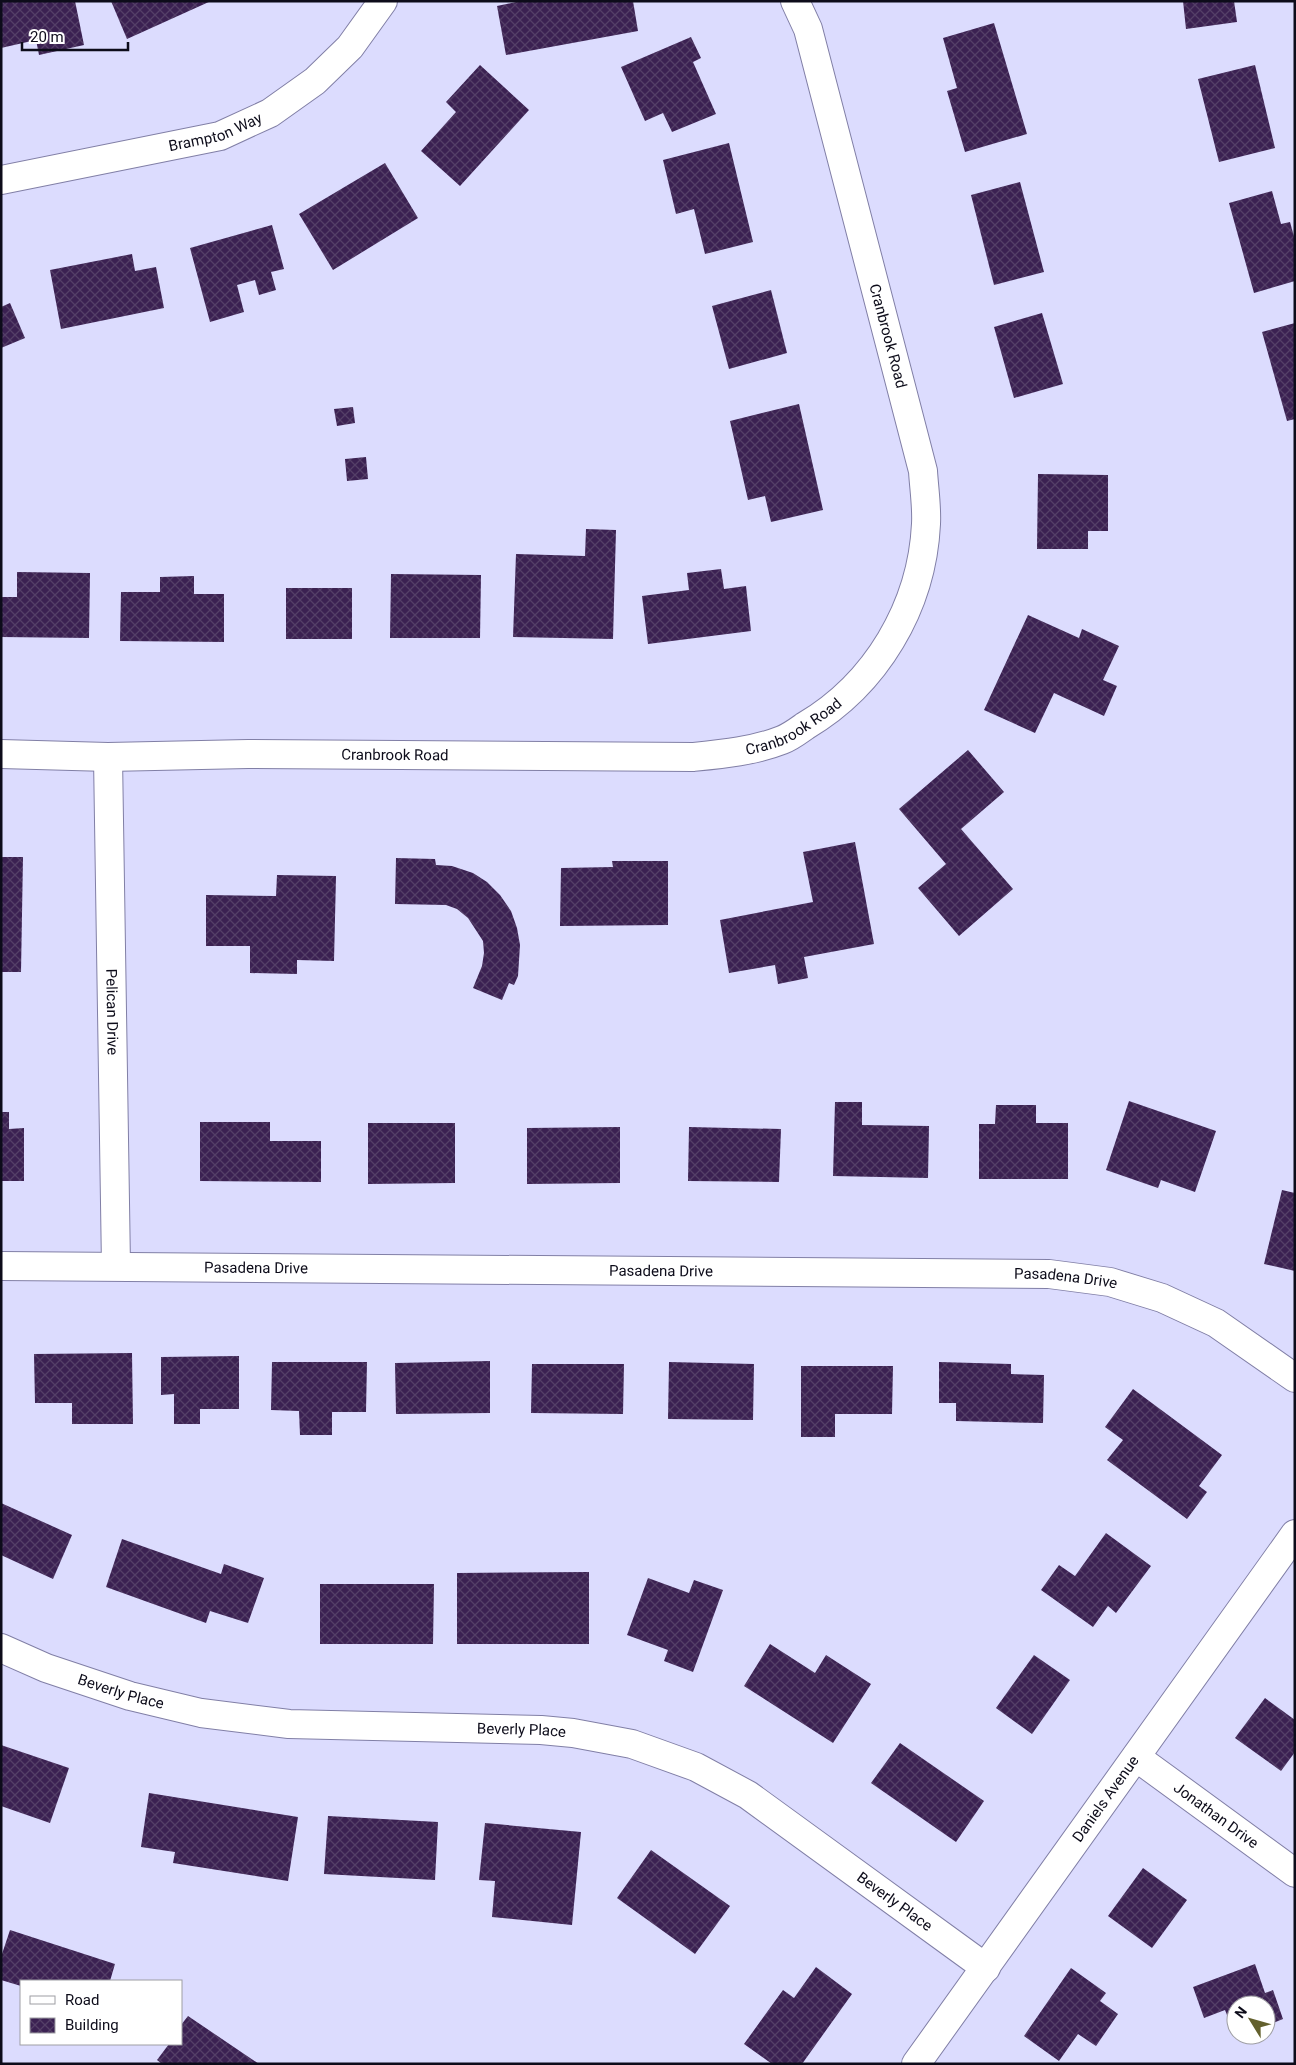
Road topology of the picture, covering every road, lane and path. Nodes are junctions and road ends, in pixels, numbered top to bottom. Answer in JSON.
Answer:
{"nodes":[{"id":1,"x":383,"y":1,"type":"edge"},
{"id":2,"x":795,"y":1,"type":"edge"},
{"id":3,"x":1,"y":180,"type":"edge"},
{"id":4,"x":1,"y":754,"type":"edge"},
{"id":5,"x":108,"y":757,"type":"junction"},
{"id":6,"x":1,"y":1266,"type":"edge"},
{"id":7,"x":116,"y":1266,"type":"junction"},
{"id":8,"x":1295,"y":1378,"type":"edge"},
{"id":9,"x":1295,"y":1534,"type":"edge"},
{"id":10,"x":1,"y":1648,"type":"edge"},
{"id":11,"x":1136,"y":1757,"type":"junction"},
{"id":12,"x":1295,"y":1873,"type":"edge"},
{"id":13,"x":986,"y":1968,"type":"junction"},
{"id":14,"x":916,"y":2064,"type":"edge"}],
"edges":[{"from":1,"to":3,"type":"street","name":"Brampton Way"},
{"from":2,"to":5,"type":"street","name":"Cranbrook Road"},
{"from":4,"to":5,"type":"street","name":"Cranbrook Road"},
{"from":5,"to":7,"type":"street","name":"Pelican Drive"},
{"from":6,"to":7,"type":"street","name":"Pasadena Drive"},
{"from":7,"to":8,"type":"street","name":"Pasadena Drive"},
{"from":9,"to":11,"type":"street","name":"Daniels Avenue"},
{"from":10,"to":13,"type":"street","name":"Beverly Place"},
{"from":11,"to":12,"type":"street","name":"Jonathan Drive"},
{"from":11,"to":13,"type":"street","name":"Daniels Avenue"},
{"from":13,"to":14,"type":"street","name":"Daniels Avenue"}]}
